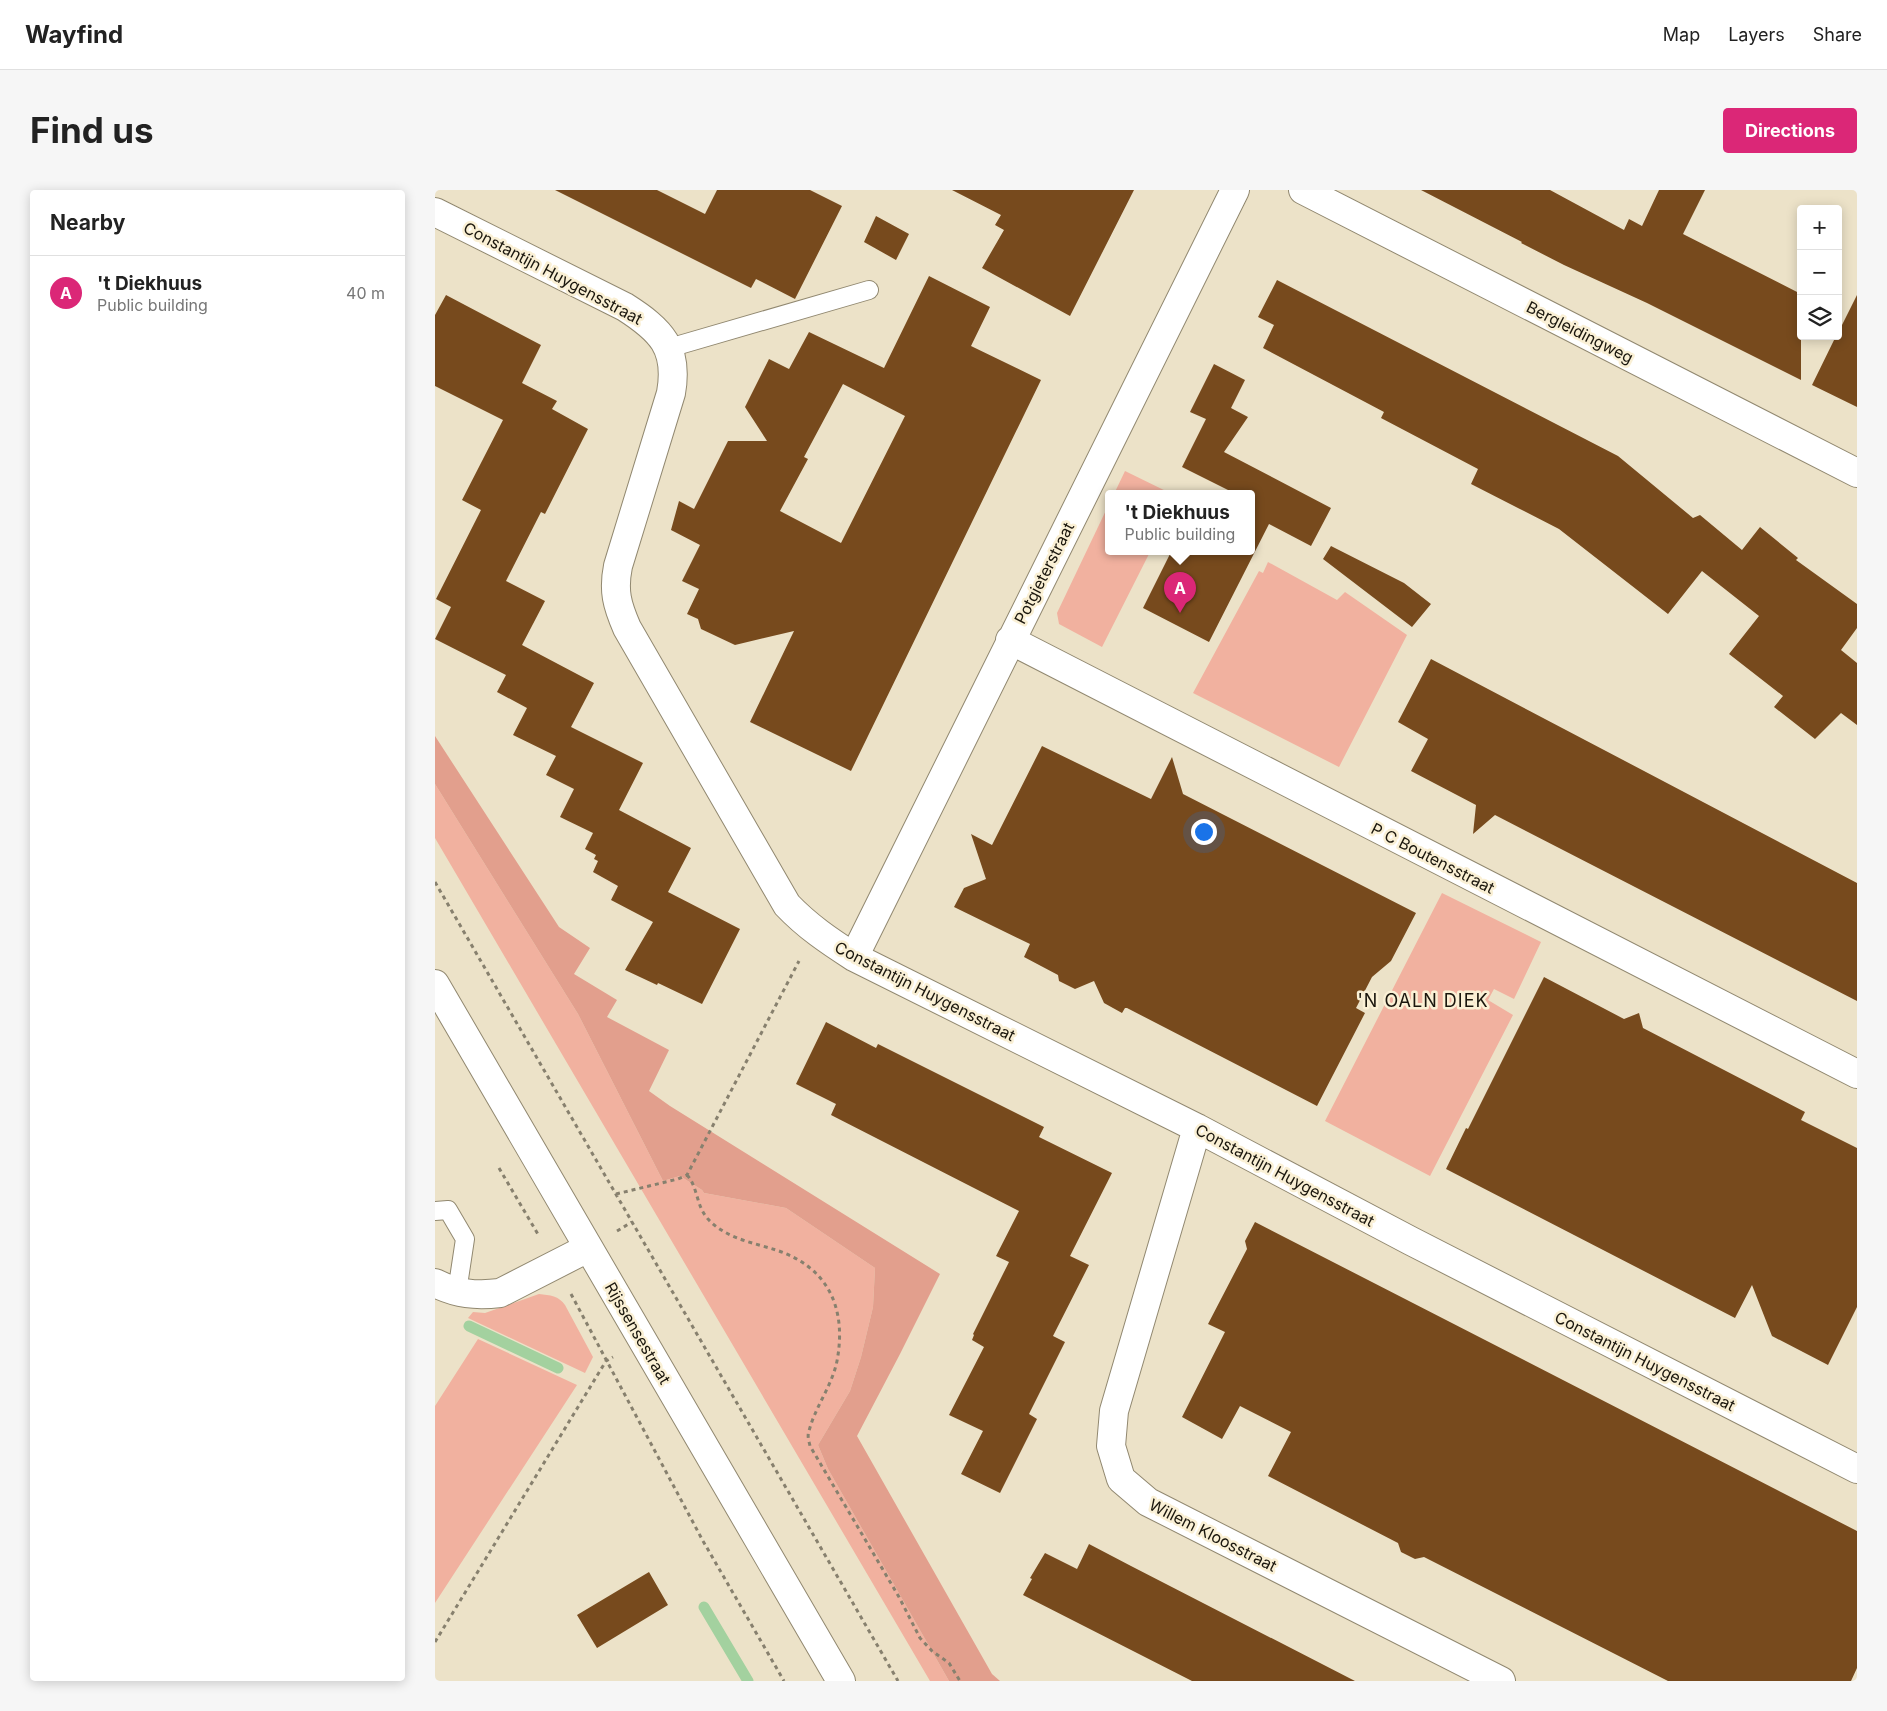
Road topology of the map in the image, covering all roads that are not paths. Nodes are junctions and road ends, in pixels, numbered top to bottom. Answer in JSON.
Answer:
{"nodes":[{"id":1,"x":1235,"y":190,"type":"edge"},
{"id":2,"x":1303,"y":190,"type":"edge"},
{"id":3,"x":435,"y":212,"type":"edge"},
{"id":4,"x":869,"y":290,"type":"dead end"},
{"id":5,"x":669,"y":348,"type":"junction"},
{"id":6,"x":1857,"y":473,"type":"edge"},
{"id":7,"x":1010,"y":640,"type":"junction"},
{"id":8,"x":854,"y":957,"type":"junction"},
{"id":9,"x":435,"y":984,"type":"edge"},
{"id":10,"x":1857,"y":1074,"type":"edge"},
{"id":11,"x":1197,"y":1128,"type":"junction"},
{"id":12,"x":435,"y":1211,"type":"edge"},
{"id":13,"x":588,"y":1248,"type":"junction"},
{"id":14,"x":446,"y":1288,"type":"edge"},
{"id":15,"x":1857,"y":1469,"type":"edge"},
{"id":16,"x":1498,"y":1680,"type":"edge"},
{"id":17,"x":841,"y":1681,"type":"edge"}],
"edges":[{"from":1,"to":7,"type":"street","name":"Potgieterstraat"},
{"from":2,"to":6,"type":"street","name":"Bergleidingweg"},
{"from":3,"to":5,"type":"street","name":"Constantijn Huygensstraat"},
{"from":4,"to":5,"type":"lane"},
{"from":5,"to":8,"type":"street","name":"Constantijn Huygensstraat"},
{"from":7,"to":8,"type":"street","name":"Potgieterstraat"},
{"from":7,"to":10,"type":"street","name":"P C Boutensstraat"},
{"from":8,"to":11,"type":"street","name":"Constantijn Huygensstraat"},
{"from":9,"to":13,"type":"street","name":"Rijssensestraat"},
{"from":11,"to":15,"type":"street","name":"Constantijn Huygensstraat"},
{"from":11,"to":16,"type":"street","name":"Willem Kloosstraat"},
{"from":12,"to":14,"type":"lane"},
{"from":13,"to":14,"type":"street"},
{"from":13,"to":17,"type":"street","name":"Rijssensestraat"}]}
